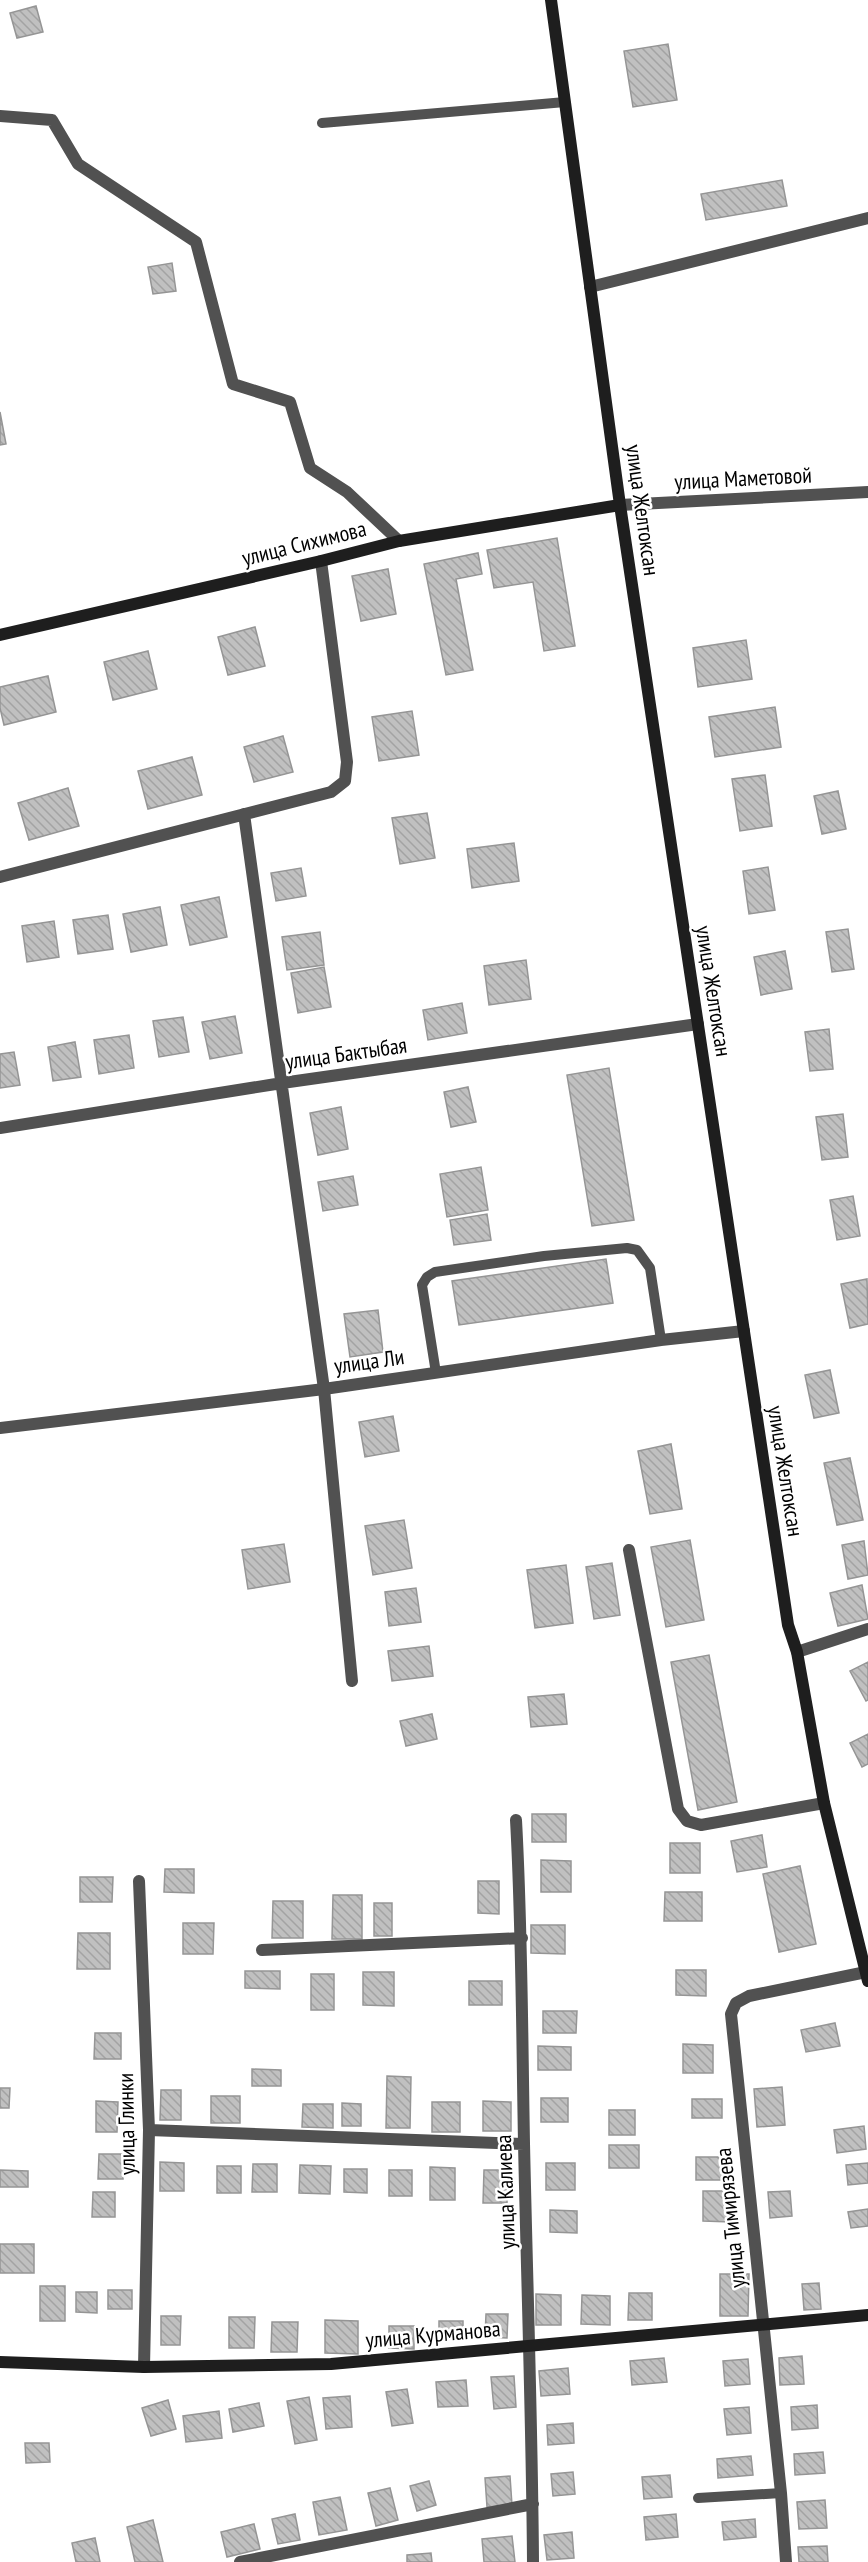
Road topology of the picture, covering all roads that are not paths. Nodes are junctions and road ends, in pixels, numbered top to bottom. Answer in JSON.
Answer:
{"nodes":[{"id":1,"x":551,"y":0,"type":"edge"},
{"id":2,"x":565,"y":102,"type":"junction"},
{"id":3,"x":0,"y":116,"type":"edge"},
{"id":4,"x":322,"y":123,"type":"dead end"},
{"id":5,"x":868,"y":218,"type":"edge"},
{"id":6,"x":590,"y":287,"type":"junction"},
{"id":7,"x":868,"y":492,"type":"edge"},
{"id":8,"x":621,"y":505,"type":"junction"},
{"id":9,"x":399,"y":541,"type":"junction"},
{"id":10,"x":321,"y":561,"type":"junction"},
{"id":11,"x":0,"y":635,"type":"edge"},
{"id":12,"x":244,"y":814,"type":"junction"},
{"id":13,"x":0,"y":877,"type":"edge"},
{"id":14,"x":698,"y":1024,"type":"junction"},
{"id":15,"x":282,"y":1083,"type":"junction"},
{"id":16,"x":0,"y":1128,"type":"edge"},
{"id":17,"x":744,"y":1331,"type":"junction"},
{"id":18,"x":661,"y":1340,"type":"junction"},
{"id":19,"x":436,"y":1372,"type":"junction"},
{"id":20,"x":324,"y":1389,"type":"junction"},
{"id":21,"x":0,"y":1428,"type":"edge"},
{"id":22,"x":628,"y":1550,"type":"dead end"},
{"id":23,"x":868,"y":1629,"type":"edge"},
{"id":24,"x":797,"y":1652,"type":"junction"},
{"id":25,"x":352,"y":1681,"type":"dead end"},
{"id":26,"x":824,"y":1803,"type":"junction"},
{"id":27,"x":516,"y":1820,"type":"dead end"},
{"id":28,"x":139,"y":1881,"type":"dead end"},
{"id":29,"x":522,"y":1938,"type":"junction"},
{"id":30,"x":262,"y":1950,"type":"dead end"},
{"id":31,"x":867,"y":1976,"type":"edge"},
{"id":32,"x":148,"y":2130,"type":"junction"},
{"id":33,"x":524,"y":2144,"type":"junction"},
{"id":34,"x":868,"y":2315,"type":"edge"},
{"id":35,"x":762,"y":2326,"type":"junction"},
{"id":36,"x":531,"y":2346,"type":"junction"},
{"id":37,"x":0,"y":2362,"type":"edge"},
{"id":38,"x":144,"y":2367,"type":"junction"},
{"id":39,"x":781,"y":2493,"type":"junction"},
{"id":40,"x":698,"y":2498,"type":"dead end"},
{"id":41,"x":533,"y":2504,"type":"junction"},
{"id":42,"x":240,"y":2562,"type":"edge"},
{"id":43,"x":533,"y":2562,"type":"edge"},
{"id":44,"x":786,"y":2562,"type":"edge"}],
"edges":[{"from":1,"to":2,"type":"street","name":"улица Желтоксан"},
{"from":2,"to":4,"type":"lane"},
{"from":2,"to":6,"type":"street","name":"улица Желтоксан"},
{"from":3,"to":9,"type":"street"},
{"from":5,"to":6,"type":"street"},
{"from":6,"to":8,"type":"street","name":"улица Желтоксан"},
{"from":7,"to":8,"type":"street","name":"улица Маметовой"},
{"from":8,"to":9,"type":"street","name":"улица Сихимова"},
{"from":8,"to":14,"type":"street","name":"улица Желтоксан"},
{"from":9,"to":10,"type":"street","name":"улица Сихимова"},
{"from":10,"to":11,"type":"street","name":"улица Сихимова"},
{"from":10,"to":12,"type":"street"},
{"from":12,"to":13,"type":"street"},
{"from":12,"to":15,"type":"street"},
{"from":14,"to":15,"type":"street","name":"улица Бактыбая"},
{"from":14,"to":17,"type":"street","name":"улица Желтоксан"},
{"from":15,"to":16,"type":"street","name":"улица Бактыбая"},
{"from":15,"to":20,"type":"street"},
{"from":17,"to":18,"type":"street","name":"улица Ли"},
{"from":17,"to":24,"type":"street","name":"улица Желтоксан"},
{"from":18,"to":19,"type":"street","name":"улица Ли"},
{"from":18,"to":19,"type":"lane"},
{"from":19,"to":20,"type":"street","name":"улица Ли"},
{"from":20,"to":21,"type":"street","name":"улица Ли"},
{"from":20,"to":25,"type":"street"},
{"from":22,"to":26,"type":"street"},
{"from":23,"to":24,"type":"street"},
{"from":24,"to":26,"type":"street","name":"улица Желтоксан"},
{"from":26,"to":31,"type":"street","name":"улица Желтоксан"},
{"from":27,"to":29,"type":"street","name":"улица Калиева"},
{"from":28,"to":32,"type":"street","name":"улица Глинки"},
{"from":29,"to":30,"type":"street"},
{"from":29,"to":33,"type":"street","name":"улица Калиева"},
{"from":31,"to":35,"type":"street","name":"улица Тимирязева"},
{"from":32,"to":33,"type":"street"},
{"from":32,"to":38,"type":"street","name":"улица Глинки"},
{"from":33,"to":36,"type":"street","name":"улица Калиева"},
{"from":34,"to":35,"type":"street","name":"улица Курманова"},
{"from":35,"to":36,"type":"street","name":"улица Курманова"},
{"from":35,"to":39,"type":"street","name":"улица Тимирязева"},
{"from":36,"to":38,"type":"street","name":"улица Курманова"},
{"from":36,"to":41,"type":"street","name":"улица Калиева"},
{"from":37,"to":38,"type":"street","name":"улица Курманова"},
{"from":39,"to":40,"type":"lane"},
{"from":39,"to":44,"type":"street","name":"улица Тимирязева"},
{"from":41,"to":42,"type":"street"},
{"from":41,"to":43,"type":"street","name":"улица Калиева"}]}
